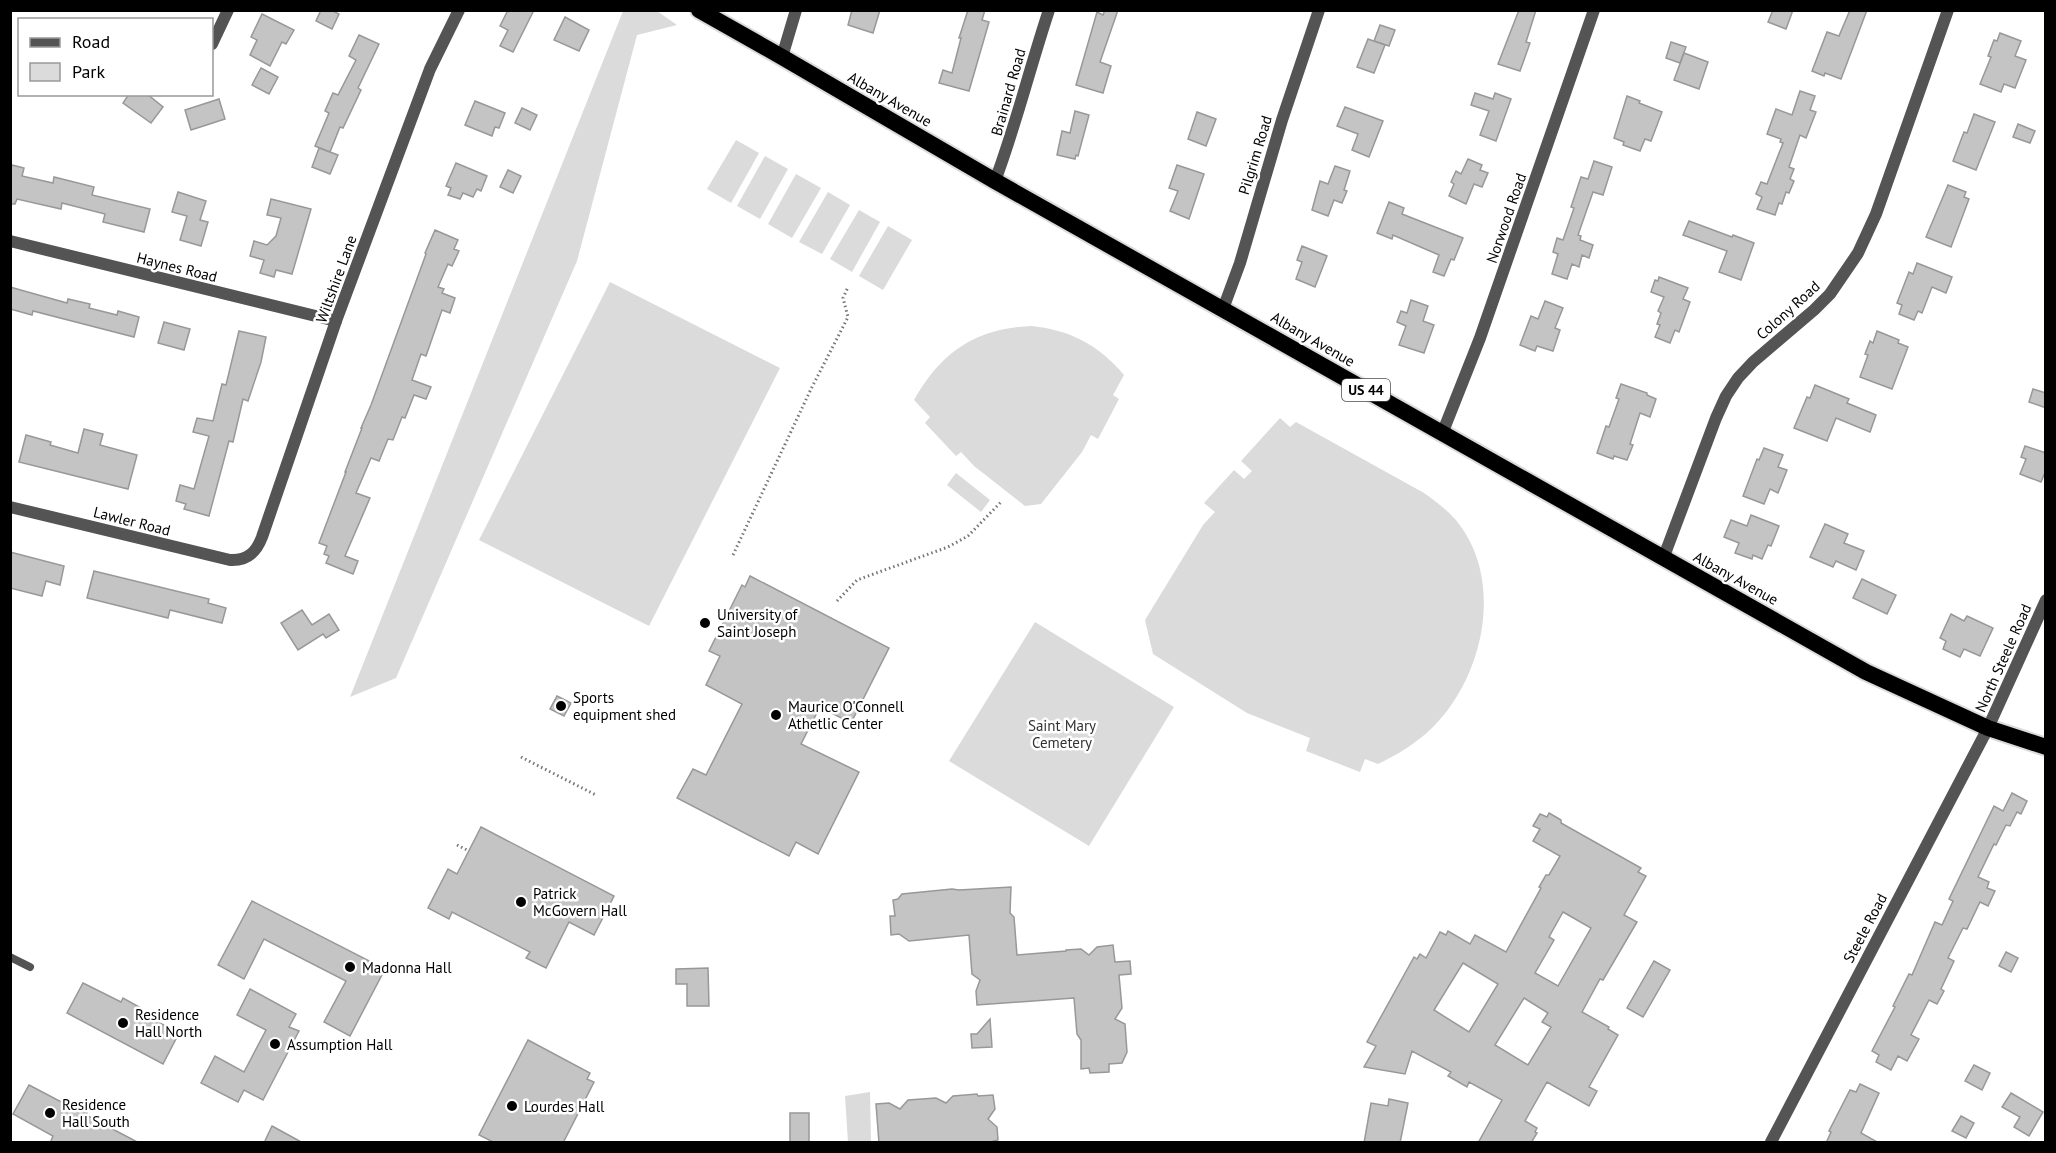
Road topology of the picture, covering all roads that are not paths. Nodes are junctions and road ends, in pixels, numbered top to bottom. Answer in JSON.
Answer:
{"nodes":[{"id":1,"x":459,"y":10,"type":"edge"},
{"id":2,"x":699,"y":10,"type":"edge"},
{"id":3,"x":796,"y":10,"type":"edge"},
{"id":4,"x":1049,"y":10,"type":"edge"},
{"id":5,"x":1319,"y":10,"type":"edge"},
{"id":6,"x":1594,"y":10,"type":"edge"},
{"id":7,"x":1948,"y":10,"type":"edge"},
{"id":8,"x":221,"y":19,"type":"edge"},
{"id":9,"x":213,"y":41,"type":"edge"},
{"id":10,"x":782,"y":57,"type":"junction"},
{"id":11,"x":995,"y":182,"type":"junction"},
{"id":12,"x":10,"y":241,"type":"edge"},
{"id":13,"x":1223,"y":309,"type":"junction"},
{"id":14,"x":336,"y":321,"type":"junction"},
{"id":15,"x":1442,"y":434,"type":"junction"},
{"id":16,"x":10,"y":507,"type":"edge"},
{"id":17,"x":247,"y":558,"type":"joint"},
{"id":18,"x":1664,"y":559,"type":"junction"},
{"id":19,"x":2046,"y":600,"type":"edge"},
{"id":20,"x":1988,"y":728,"type":"junction"},
{"id":21,"x":2046,"y":747,"type":"edge"},
{"id":22,"x":10,"y":957,"type":"edge"},
{"id":23,"x":30,"y":967,"type":"dead end"},
{"id":24,"x":1771,"y":1143,"type":"edge"}],
"edges":[{"from":1,"to":14,"type":"street","name":"Wiltshire Lane"},
{"from":2,"to":10,"type":"highway","name":"Albany Avenue","number":"US 44"},
{"from":3,"to":10,"type":"street"},
{"from":4,"to":11,"type":"street","name":"Brainard Road"},
{"from":5,"to":13,"type":"street","name":"Pilgrim Road"},
{"from":6,"to":15,"type":"street","name":"Norwood Road"},
{"from":7,"to":18,"type":"street","name":"Colony Road"},
{"from":8,"to":9,"type":"street"},
{"from":10,"to":11,"type":"highway","name":"Albany Avenue","number":"US 44"},
{"from":11,"to":13,"type":"highway","name":"Albany Avenue","number":"US 44"},
{"from":12,"to":14,"type":"street","name":"Haynes Road"},
{"from":13,"to":15,"type":"highway","name":"Albany Avenue","number":"US 44"},
{"from":14,"to":17,"type":"street","name":"Wiltshire Lane"},
{"from":15,"to":18,"type":"highway","name":"Albany Avenue","number":"US 44"},
{"from":16,"to":17,"type":"street","name":"Lawler Road"},
{"from":18,"to":20,"type":"highway","name":"Albany Avenue","number":"US 44"},
{"from":19,"to":20,"type":"street","name":"North Steele Road"},
{"from":20,"to":21,"type":"highway","name":"Albany Avenue","number":"US 44"},
{"from":20,"to":24,"type":"street","name":"Steele Road"},
{"from":22,"to":23,"type":"lane"}]}
